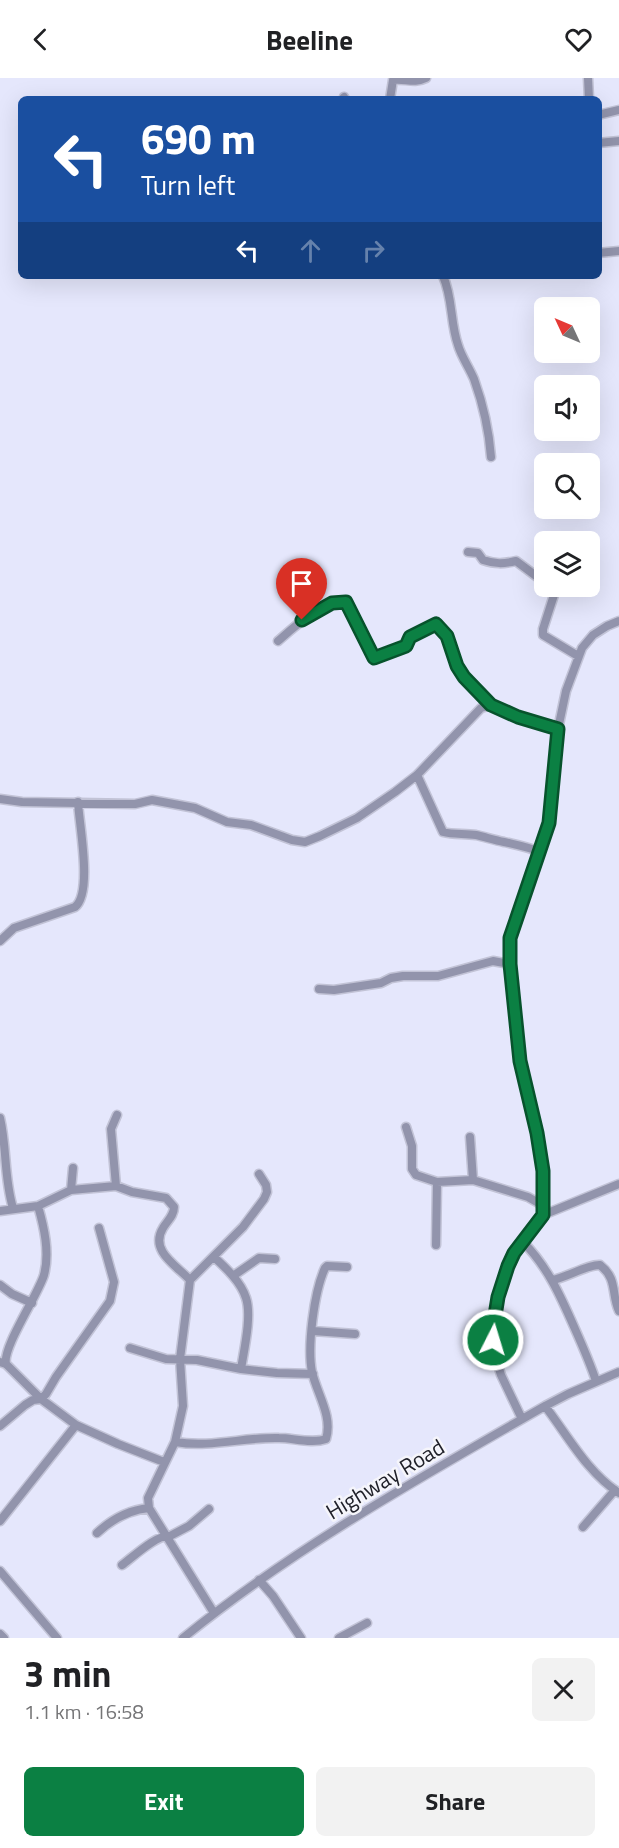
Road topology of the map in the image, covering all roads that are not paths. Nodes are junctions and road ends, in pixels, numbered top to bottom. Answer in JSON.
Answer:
{"nodes":[{"id":1,"x":426,"y":78,"type":"edge"},
{"id":2,"x":588,"y":78,"type":"edge"},
{"id":3,"x":390,"y":96,"type":"edge"},
{"id":4,"x":589,"y":96,"type":"edge"},
{"id":5,"x":619,"y":110,"type":"edge"},
{"id":6,"x":602,"y":114,"type":"edge"},
{"id":7,"x":619,"y":141,"type":"edge"},
{"id":8,"x":602,"y":143,"type":"edge"},
{"id":9,"x":619,"y":251,"type":"edge"},
{"id":10,"x":602,"y":253,"type":"edge"},
{"id":11,"x":444,"y":279,"type":"edge"},
{"id":12,"x":491,"y":457,"type":"dead end"},
{"id":13,"x":468,"y":552,"type":"dead end"},
{"id":14,"x":534,"y":574,"type":"edge"},
{"id":15,"x":553,"y":597,"type":"edge"},
{"id":16,"x":619,"y":621,"type":"edge"},
{"id":17,"x":278,"y":641,"type":"dead end"},
{"id":18,"x":578,"y":656,"type":"junction"},
{"id":19,"x":491,"y":705,"type":"junction"},
{"id":20,"x":558,"y":729,"type":"junction"},
{"id":21,"x":417,"y":775,"type":"junction"},
{"id":22,"x":0,"y":799,"type":"edge"},
{"id":23,"x":78,"y":802,"type":"junction"},
{"id":24,"x":540,"y":852,"type":"junction"},
{"id":25,"x":0,"y":940,"type":"edge"},
{"id":26,"x":510,"y":964,"type":"junction"},
{"id":27,"x":319,"y":989,"type":"dead end"},
{"id":28,"x":117,"y":1115,"type":"dead end"},
{"id":29,"x":0,"y":1118,"type":"edge"},
{"id":30,"x":406,"y":1127,"type":"dead end"},
{"id":31,"x":470,"y":1137,"type":"dead end"},
{"id":32,"x":3,"y":1154,"type":"edge"},
{"id":33,"x":73,"y":1168,"type":"dead end"},
{"id":34,"x":259,"y":1174,"type":"dead end"},
{"id":35,"x":473,"y":1180,"type":"junction"},
{"id":36,"x":437,"y":1182,"type":"junction"},
{"id":37,"x":619,"y":1184,"type":"edge"},
{"id":38,"x":116,"y":1186,"type":"junction"},
{"id":39,"x":71,"y":1190,"type":"junction"},
{"id":40,"x":542,"y":1205,"type":"junction"},
{"id":41,"x":38,"y":1206,"type":"junction"},
{"id":42,"x":13,"y":1208,"type":"junction"},
{"id":43,"x":0,"y":1211,"type":"edge"},
{"id":44,"x":543,"y":1215,"type":"junction"},
{"id":45,"x":99,"y":1228,"type":"dead end"},
{"id":46,"x":523,"y":1242,"type":"junction"},
{"id":47,"x":436,"y":1245,"type":"dead end"},
{"id":48,"x":214,"y":1257,"type":"junction"},
{"id":49,"x":274,"y":1259,"type":"dead end"},
{"id":50,"x":347,"y":1267,"type":"dead end"},
{"id":51,"x":233,"y":1276,"type":"junction"},
{"id":52,"x":190,"y":1280,"type":"junction"},
{"id":53,"x":553,"y":1280,"type":"junction"},
{"id":54,"x":0,"y":1285,"type":"edge"},
{"id":55,"x":32,"y":1303,"type":"junction"},
{"id":56,"x":619,"y":1311,"type":"edge"},
{"id":57,"x":313,"y":1331,"type":"junction"},
{"id":58,"x":355,"y":1334,"type":"dead end"},
{"id":59,"x":130,"y":1348,"type":"dead end"},
{"id":60,"x":180,"y":1359,"type":"junction"},
{"id":61,"x":3,"y":1363,"type":"edge"},
{"id":62,"x":241,"y":1369,"type":"junction"},
{"id":63,"x":616,"y":1373,"type":"edge"},
{"id":64,"x":313,"y":1374,"type":"junction"},
{"id":65,"x":596,"y":1381,"type":"junction"},
{"id":66,"x":619,"y":1382,"type":"edge"},
{"id":67,"x":41,"y":1399,"type":"junction"},
{"id":68,"x":545,"y":1406,"type":"junction"},
{"id":69,"x":522,"y":1419,"type":"junction"},
{"id":70,"x":76,"y":1425,"type":"junction"},
{"id":71,"x":0,"y":1426,"type":"edge"},
{"id":72,"x":176,"y":1442,"type":"junction"},
{"id":73,"x":164,"y":1462,"type":"junction"},
{"id":74,"x":617,"y":1492,"type":"edge"},
{"id":75,"x":149,"y":1508,"type":"junction"},
{"id":76,"x":209,"y":1509,"type":"dead end"},
{"id":77,"x":0,"y":1521,"type":"edge"},
{"id":78,"x":583,"y":1527,"type":"dead end"},
{"id":79,"x":97,"y":1533,"type":"dead end"},
{"id":80,"x":165,"y":1535,"type":"junction"},
{"id":81,"x":122,"y":1565,"type":"dead end"},
{"id":82,"x":0,"y":1571,"type":"edge"},
{"id":83,"x":259,"y":1580,"type":"junction"},
{"id":84,"x":214,"y":1613,"type":"junction"},
{"id":85,"x":367,"y":1623,"type":"dead end"},
{"id":86,"x":0,"y":1634,"type":"edge"},
{"id":87,"x":4,"y":1638,"type":"edge"},
{"id":88,"x":57,"y":1638,"type":"edge"},
{"id":89,"x":183,"y":1638,"type":"edge"},
{"id":90,"x":301,"y":1638,"type":"edge"},
{"id":91,"x":339,"y":1638,"type":"edge"}],
"edges":[{"from":1,"to":3,"type":"street"},
{"from":2,"to":4,"type":"street"},
{"from":5,"to":6,"type":"street"},
{"from":7,"to":8,"type":"street"},
{"from":9,"to":10,"type":"street"},
{"from":11,"to":12,"type":"street"},
{"from":13,"to":14,"type":"street"},
{"from":15,"to":18,"type":"street"},
{"from":16,"to":18,"type":"street"},
{"from":17,"to":19,"type":"street"},
{"from":18,"to":20,"type":"street"},
{"from":19,"to":20,"type":"street"},
{"from":19,"to":21,"type":"street"},
{"from":20,"to":24,"type":"street"},
{"from":21,"to":23,"type":"street"},
{"from":21,"to":24,"type":"street"},
{"from":22,"to":23,"type":"street"},
{"from":23,"to":25,"type":"street"},
{"from":24,"to":26,"type":"street"},
{"from":26,"to":27,"type":"street"},
{"from":26,"to":40,"type":"street"},
{"from":28,"to":38,"type":"street"},
{"from":29,"to":32,"type":"street"},
{"from":30,"to":36,"type":"street"},
{"from":31,"to":35,"type":"street"},
{"from":32,"to":42,"type":"street"},
{"from":33,"to":39,"type":"street"},
{"from":34,"to":48,"type":"street"},
{"from":35,"to":36,"type":"street"},
{"from":35,"to":40,"type":"street"},
{"from":36,"to":47,"type":"street"},
{"from":37,"to":44,"type":"street"},
{"from":38,"to":39,"type":"street"},
{"from":38,"to":52,"type":"street"},
{"from":39,"to":41,"type":"street"},
{"from":40,"to":44,"type":"street"},
{"from":41,"to":42,"type":"street"},
{"from":41,"to":55,"type":"street"},
{"from":42,"to":43,"type":"street"},
{"from":44,"to":46,"type":"street"},
{"from":45,"to":67,"type":"street"},
{"from":46,"to":53,"type":"street"},
{"from":46,"to":69,"type":"street"},
{"from":48,"to":51,"type":"street"},
{"from":48,"to":52,"type":"street"},
{"from":49,"to":51,"type":"street"},
{"from":50,"to":57,"type":"street"},
{"from":51,"to":62,"type":"street"},
{"from":52,"to":60,"type":"street"},
{"from":53,"to":56,"type":"street"},
{"from":53,"to":65,"type":"street"},
{"from":54,"to":55,"type":"street"},
{"from":55,"to":61,"type":"street"},
{"from":57,"to":58,"type":"street"},
{"from":57,"to":64,"type":"street"},
{"from":59,"to":60,"type":"street"},
{"from":60,"to":62,"type":"street"},
{"from":60,"to":72,"type":"street"},
{"from":61,"to":67,"type":"street"},
{"from":62,"to":64,"type":"street"},
{"from":63,"to":65,"type":"street","name":"Highway Road"},
{"from":63,"to":66,"type":"street"},
{"from":64,"to":72,"type":"street"},
{"from":65,"to":68,"type":"street","name":"Highway Road"},
{"from":67,"to":70,"type":"street"},
{"from":67,"to":71,"type":"street"},
{"from":68,"to":69,"type":"street","name":"Highway Road"},
{"from":68,"to":74,"type":"street"},
{"from":69,"to":83,"type":"street","name":"Highway Road"},
{"from":70,"to":73,"type":"street"},
{"from":70,"to":77,"type":"street"},
{"from":72,"to":73,"type":"street"},
{"from":73,"to":75,"type":"street"},
{"from":74,"to":78,"type":"street"},
{"from":75,"to":79,"type":"street"},
{"from":75,"to":80,"type":"street"},
{"from":76,"to":80,"type":"street"},
{"from":80,"to":81,"type":"street"},
{"from":80,"to":84,"type":"street"},
{"from":82,"to":88,"type":"street"},
{"from":83,"to":84,"type":"street","name":"Highway Road"},
{"from":83,"to":90,"type":"street"},
{"from":84,"to":89,"type":"street","name":"Highway Road"},
{"from":85,"to":91,"type":"street"},
{"from":86,"to":87,"type":"street"}]}
